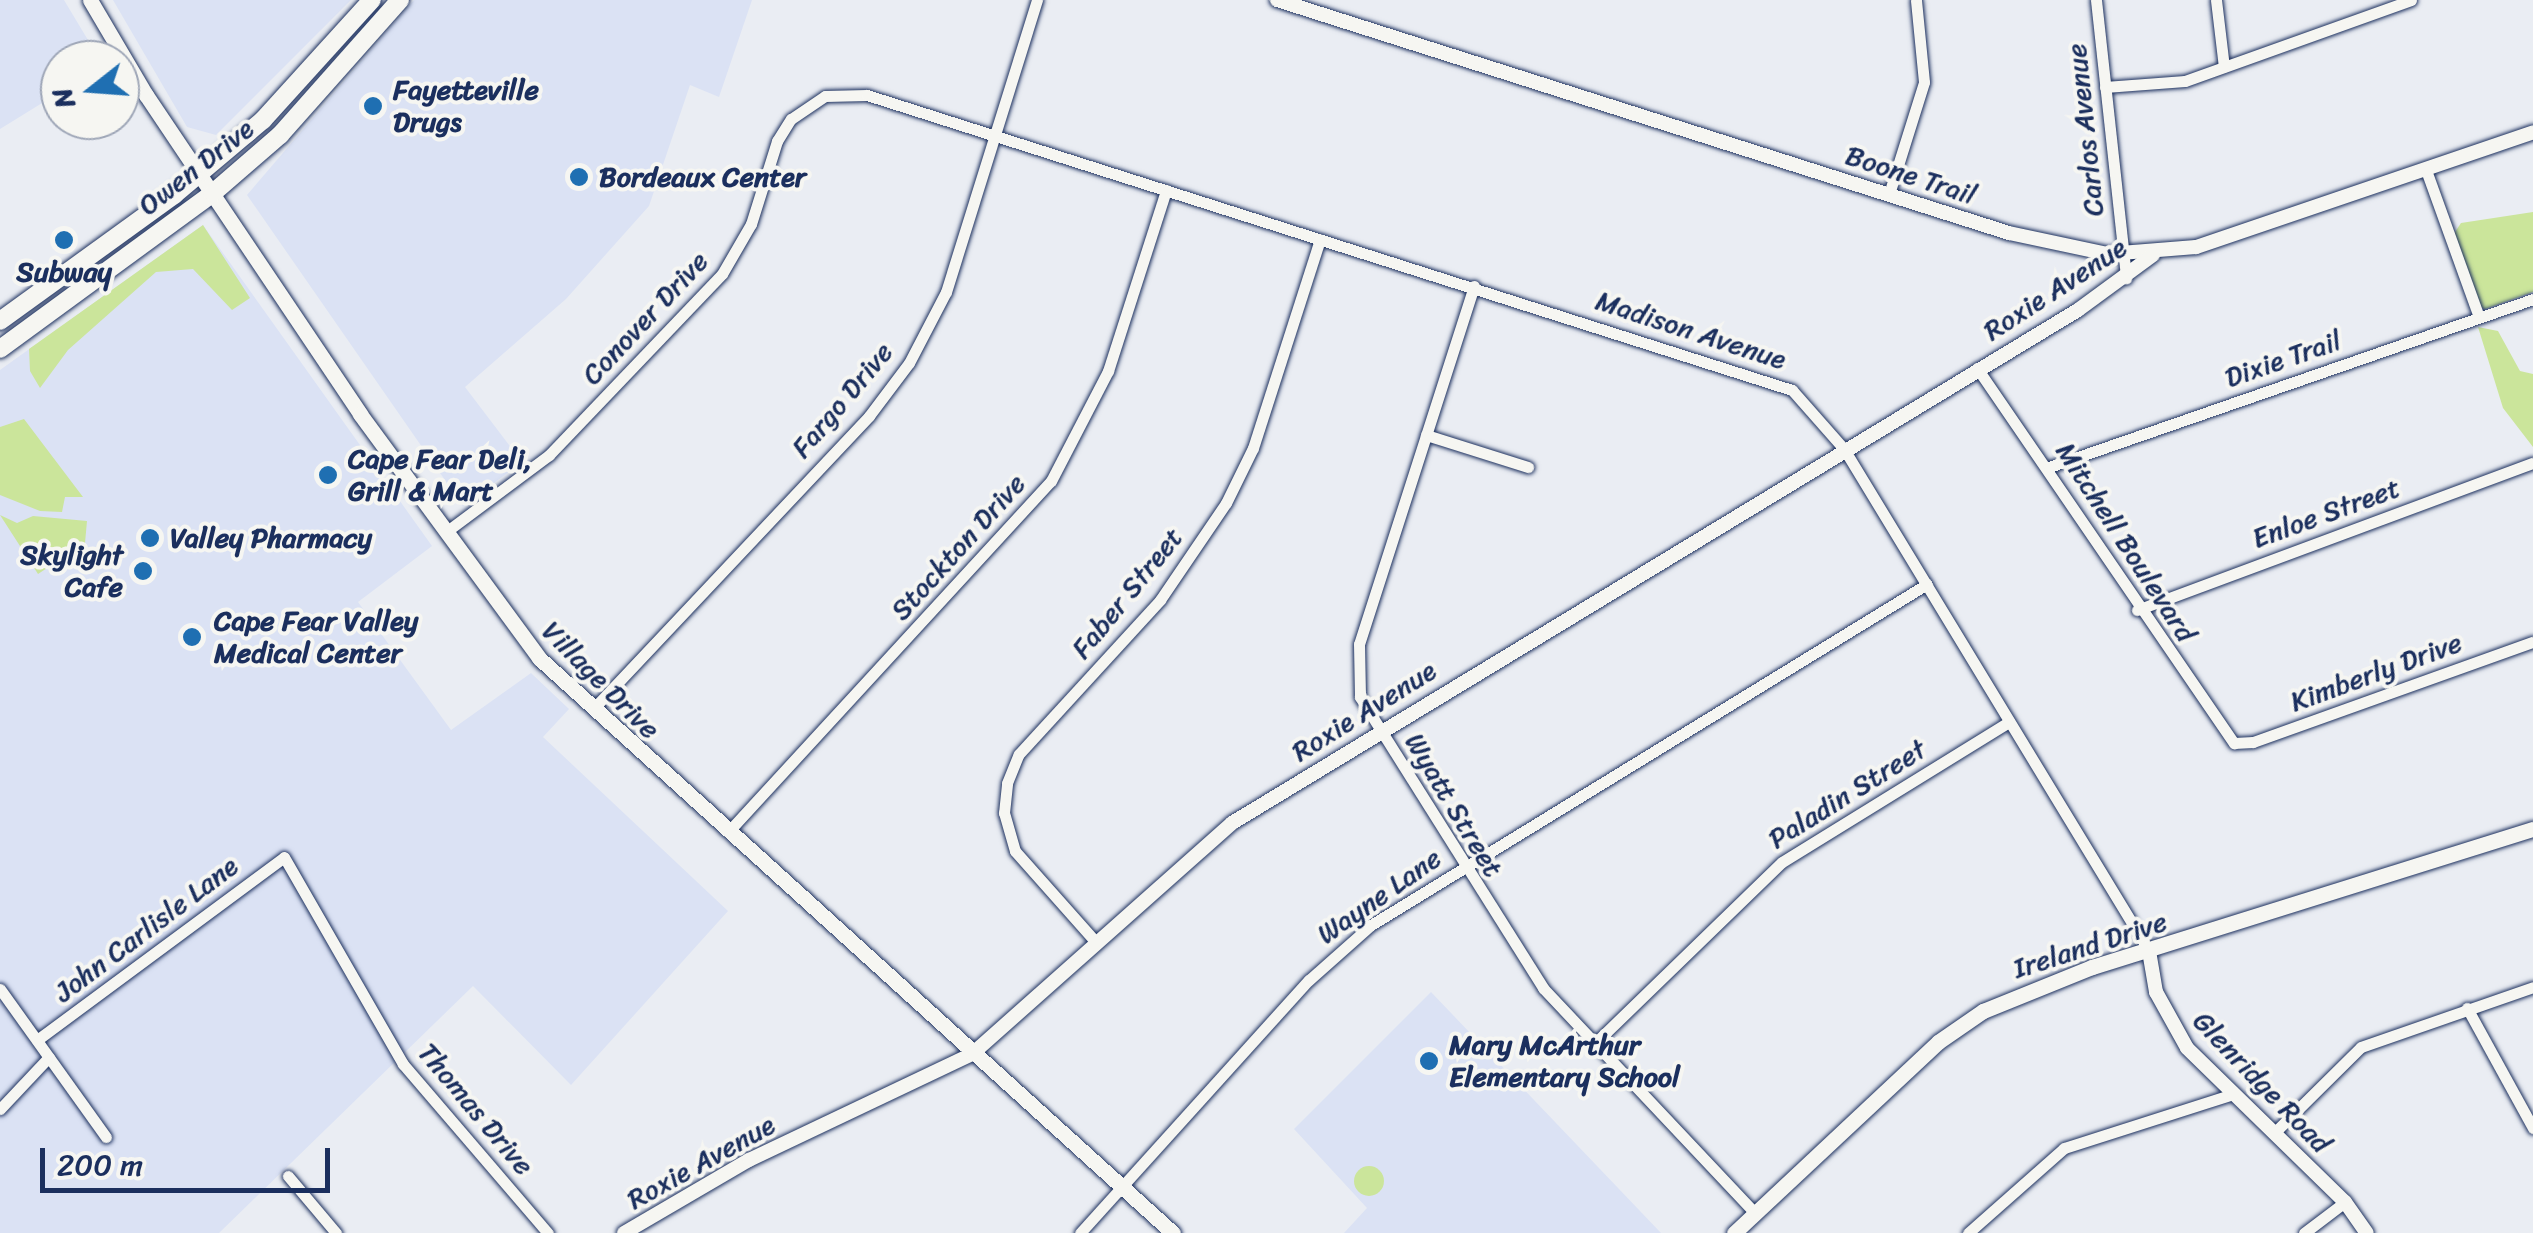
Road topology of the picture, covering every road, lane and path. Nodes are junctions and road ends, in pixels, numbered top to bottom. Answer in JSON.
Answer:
{"nodes":[{"id":1,"x":90,"y":0,"type":"edge"},
{"id":2,"x":372,"y":0,"type":"edge"},
{"id":3,"x":400,"y":0,"type":"edge"},
{"id":4,"x":1036,"y":0,"type":"edge"},
{"id":5,"x":1277,"y":0,"type":"edge"},
{"id":6,"x":1916,"y":0,"type":"edge"},
{"id":7,"x":2096,"y":0,"type":"edge"},
{"id":8,"x":2216,"y":0,"type":"edge"},
{"id":9,"x":2411,"y":0,"type":"edge"},
{"id":10,"x":2224,"y":67,"type":"junction"},
{"id":11,"x":2106,"y":86,"type":"junction"},
{"id":12,"x":2533,"y":132,"type":"edge"},
{"id":13,"x":994,"y":136,"type":"junction"},
{"id":14,"x":2426,"y":170,"type":"junction"},
{"id":15,"x":200,"y":174,"type":"junction"},
{"id":16,"x":1166,"y":190,"type":"junction"},
{"id":17,"x":213,"y":193,"type":"junction"},
{"id":18,"x":1889,"y":194,"type":"junction"},
{"id":19,"x":1320,"y":239,"type":"junction"},
{"id":20,"x":2124,"y":255,"type":"junction"},
{"id":21,"x":2153,"y":255,"type":"junction"},
{"id":22,"x":2126,"y":278,"type":"junction"},
{"id":23,"x":1474,"y":286,"type":"junction"},
{"id":24,"x":2533,"y":299,"type":"edge"},
{"id":25,"x":2479,"y":318,"type":"junction"},
{"id":26,"x":0,"y":321,"type":"edge"},
{"id":27,"x":0,"y":350,"type":"edge"},
{"id":28,"x":1977,"y":368,"type":"junction"},
{"id":29,"x":1426,"y":435,"type":"junction"},
{"id":30,"x":1844,"y":449,"type":"junction"},
{"id":31,"x":2533,"y":463,"type":"edge"},
{"id":32,"x":2049,"y":466,"type":"junction"},
{"id":33,"x":1528,"y":468,"type":"dead end"},
{"id":34,"x":447,"y":531,"type":"junction"},
{"id":35,"x":1926,"y":584,"type":"junction"},
{"id":36,"x":2137,"y":610,"type":"junction"},
{"id":37,"x":2533,"y":642,"type":"edge"},
{"id":38,"x":593,"y":710,"type":"junction"},
{"id":39,"x":2009,"y":722,"type":"junction"},
{"id":40,"x":1379,"y":731,"type":"junction"},
{"id":41,"x":2234,"y":743,"type":"joint"},
{"id":42,"x":2533,"y":829,"type":"edge"},
{"id":43,"x":728,"y":832,"type":"junction"},
{"id":44,"x":284,"y":857,"type":"joint"},
{"id":45,"x":1462,"y":867,"type":"junction"},
{"id":46,"x":1094,"y":940,"type":"junction"},
{"id":47,"x":2149,"y":951,"type":"junction"},
{"id":48,"x":2533,"y":987,"type":"edge"},
{"id":49,"x":0,"y":989,"type":"edge"},
{"id":50,"x":2467,"y":1008,"type":"junction"},
{"id":51,"x":38,"y":1040,"type":"junction"},
{"id":52,"x":1592,"y":1046,"type":"junction"},
{"id":53,"x":972,"y":1054,"type":"junction"},
{"id":54,"x":49,"y":1057,"type":"junction"},
{"id":55,"x":2232,"y":1094,"type":"junction"},
{"id":56,"x":0,"y":1110,"type":"edge"},
{"id":57,"x":2533,"y":1128,"type":"edge"},
{"id":58,"x":2274,"y":1133,"type":"junction"},
{"id":59,"x":106,"y":1137,"type":"dead end"},
{"id":60,"x":288,"y":1176,"type":"dead end"},
{"id":61,"x":1121,"y":1187,"type":"junction"},
{"id":62,"x":2345,"y":1202,"type":"junction"},
{"id":63,"x":1754,"y":1212,"type":"junction"},
{"id":64,"x":336,"y":1233,"type":"edge"},
{"id":65,"x":548,"y":1233,"type":"edge"},
{"id":66,"x":624,"y":1233,"type":"edge"},
{"id":67,"x":1080,"y":1233,"type":"edge"},
{"id":68,"x":1173,"y":1233,"type":"edge"},
{"id":69,"x":1734,"y":1233,"type":"edge"},
{"id":70,"x":1968,"y":1233,"type":"edge"},
{"id":71,"x":2304,"y":1233,"type":"edge"},
{"id":72,"x":2367,"y":1233,"type":"edge"}],
"edges":[{"from":1,"to":15,"type":"main road","name":"Village Drive"},
{"from":2,"to":15,"type":"highway","name":"Owen Drive"},
{"from":3,"to":17,"type":"highway","name":"Owen Drive"},
{"from":4,"to":13,"type":"street","name":"Fargo Drive"},
{"from":5,"to":18,"type":"street","name":"Boone Trail"},
{"from":6,"to":18,"type":"street"},
{"from":7,"to":11,"type":"street","name":"Carlos Avenue"},
{"from":8,"to":10,"type":"street"},
{"from":9,"to":10,"type":"street"},
{"from":10,"to":11,"type":"street"},
{"from":11,"to":20,"type":"street","name":"Carlos Avenue"},
{"from":12,"to":14,"type":"street","name":"Boone Trail"},
{"from":13,"to":16,"type":"street","name":"Madison Avenue"},
{"from":13,"to":34,"type":"street","name":"Conover Drive"},
{"from":13,"to":38,"type":"street","name":"Fargo Drive"},
{"from":14,"to":21,"type":"street","name":"Boone Trail"},
{"from":14,"to":25,"type":"street"},
{"from":15,"to":17,"type":"main road","name":"Village Drive"},
{"from":15,"to":26,"type":"highway","name":"Owen Drive"},
{"from":16,"to":19,"type":"street","name":"Madison Avenue"},
{"from":16,"to":43,"type":"street","name":"Stockton Drive"},
{"from":17,"to":27,"type":"highway","name":"Owen Drive"},
{"from":17,"to":34,"type":"main road","name":"Village Drive"},
{"from":18,"to":20,"type":"street","name":"Boone Trail"},
{"from":19,"to":23,"type":"street","name":"Madison Avenue"},
{"from":19,"to":46,"type":"street","name":"Faber Street"},
{"from":20,"to":21,"type":"street","name":"Boone Trail"},
{"from":20,"to":22,"type":"street","name":"Carlos Avenue"},
{"from":21,"to":22,"type":"street","name":"Roxie Avenue"},
{"from":22,"to":28,"type":"street","name":"Roxie Avenue"},
{"from":23,"to":29,"type":"street","name":"Wyatt Street"},
{"from":23,"to":30,"type":"street","name":"Madison Avenue"},
{"from":24,"to":25,"type":"street","name":"Dixie Trail"},
{"from":25,"to":32,"type":"street","name":"Dixie Trail"},
{"from":28,"to":30,"type":"street","name":"Roxie Avenue"},
{"from":28,"to":32,"type":"street","name":"Mitchell Boulevard"},
{"from":29,"to":33,"type":"street"},
{"from":29,"to":40,"type":"street","name":"Wyatt Street"},
{"from":30,"to":35,"type":"street","name":"Madison Avenue"},
{"from":30,"to":40,"type":"street","name":"Roxie Avenue"},
{"from":31,"to":36,"type":"street","name":"Enloe Street"},
{"from":32,"to":36,"type":"street","name":"Mitchell Boulevard"},
{"from":34,"to":38,"type":"main road","name":"Village Drive"},
{"from":35,"to":39,"type":"street","name":"Madison Avenue"},
{"from":35,"to":45,"type":"street","name":"Wayne Lane"},
{"from":36,"to":41,"type":"street","name":"Mitchell Boulevard"},
{"from":37,"to":41,"type":"street","name":"Kimberly Drive"},
{"from":38,"to":43,"type":"main road","name":"Village Drive"},
{"from":39,"to":47,"type":"street","name":"Madison Avenue"},
{"from":39,"to":52,"type":"street","name":"Paladin Street"},
{"from":40,"to":45,"type":"street","name":"Wyatt Street"},
{"from":40,"to":46,"type":"street","name":"Roxie Avenue"},
{"from":42,"to":47,"type":"main road","name":"Ireland Drive"},
{"from":43,"to":53,"type":"main road","name":"Village Drive"},
{"from":44,"to":51,"type":"street","name":"John Carlisle Lane"},
{"from":44,"to":65,"type":"street","name":"Thomas Drive"},
{"from":45,"to":52,"type":"street","name":"Wyatt Street"},
{"from":45,"to":61,"type":"street","name":"Wayne Lane"},
{"from":46,"to":53,"type":"street","name":"Roxie Avenue"},
{"from":47,"to":55,"type":"street","name":"Glenridge Road"},
{"from":47,"to":63,"type":"main road","name":"Ireland Drive"},
{"from":48,"to":50,"type":"street"},
{"from":49,"to":51,"type":"street"},
{"from":50,"to":57,"type":"street"},
{"from":50,"to":58,"type":"street"},
{"from":51,"to":54,"type":"street"},
{"from":52,"to":63,"type":"street","name":"Wyatt Street"},
{"from":53,"to":61,"type":"main road","name":"Village Drive"},
{"from":53,"to":66,"type":"street","name":"Roxie Avenue"},
{"from":54,"to":56,"type":"street"},
{"from":54,"to":59,"type":"street"},
{"from":55,"to":58,"type":"street","name":"Glenridge Road"},
{"from":55,"to":70,"type":"street"},
{"from":58,"to":62,"type":"street","name":"Glenridge Road"},
{"from":60,"to":64,"type":"street"},
{"from":61,"to":67,"type":"street","name":"Wayne Lane"},
{"from":61,"to":68,"type":"main road","name":"Village Drive"},
{"from":62,"to":71,"type":"street"},
{"from":62,"to":72,"type":"street","name":"Glenridge Road"},
{"from":63,"to":69,"type":"main road","name":"Ireland Drive"}]}
